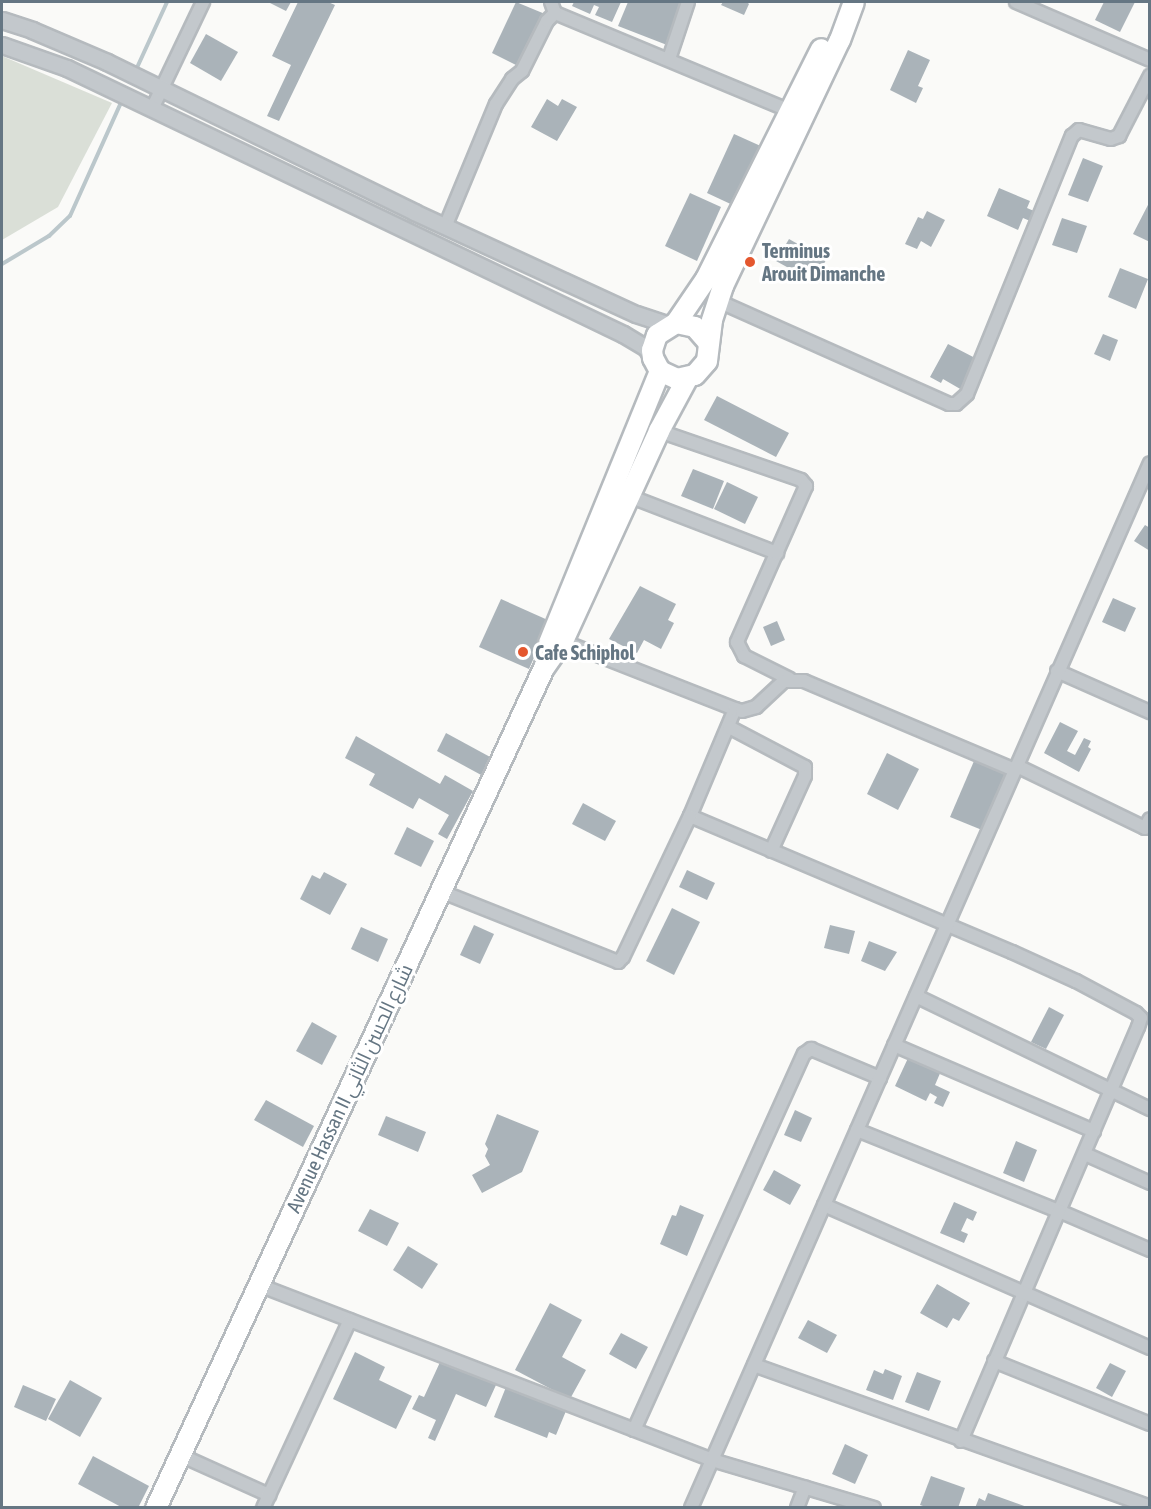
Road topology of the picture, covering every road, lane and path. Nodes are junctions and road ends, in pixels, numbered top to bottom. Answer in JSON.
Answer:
{"nodes":[{"id":1,"x":203,"y":2,"type":"edge"},
{"id":2,"x":688,"y":2,"type":"edge"},
{"id":3,"x":847,"y":2,"type":"edge"},
{"id":4,"x":854,"y":2,"type":"edge"},
{"id":5,"x":1016,"y":2,"type":"edge"},
{"id":6,"x":553,"y":7,"type":"edge"},
{"id":7,"x":2,"y":20,"type":"edge"},
{"id":8,"x":2,"y":45,"type":"edge"},
{"id":9,"x":669,"y":59,"type":"junction"},
{"id":10,"x":1149,"y":60,"type":"edge"},
{"id":11,"x":107,"y":62,"type":"junction"},
{"id":12,"x":1149,"y":76,"type":"edge"},
{"id":13,"x":98,"y":84,"type":"junction"},
{"id":14,"x":155,"y":86,"type":"junction"},
{"id":15,"x":146,"y":106,"type":"junction"},
{"id":16,"x":790,"y":111,"type":"junction"},
{"id":17,"x":446,"y":227,"type":"junction"},
{"id":18,"x":718,"y":302,"type":"junction"},
{"id":19,"x":673,"y":324,"type":"junction"},
{"id":20,"x":708,"y":342,"type":"junction"},
{"id":21,"x":657,"y":364,"type":"junction"},
{"id":22,"x":687,"y":379,"type":"junction"},
{"id":23,"x":659,"y":431,"type":"junction"},
{"id":24,"x":1149,"y":463,"type":"edge"},
{"id":25,"x":629,"y":496,"type":"junction"},
{"id":26,"x":777,"y":553,"type":"junction"},
{"id":27,"x":556,"y":638,"type":"junction"},
{"id":28,"x":1057,"y":670,"type":"junction"},
{"id":29,"x":790,"y":679,"type":"junction"},
{"id":30,"x":735,"y":710,"type":"junction"},
{"id":31,"x":1149,"y":712,"type":"edge"},
{"id":32,"x":729,"y":727,"type":"junction"},
{"id":33,"x":1016,"y":768,"type":"junction"},
{"id":34,"x":690,"y":816,"type":"junction"},
{"id":35,"x":1148,"y":826,"type":"edge"},
{"id":36,"x":771,"y":851,"type":"junction"},
{"id":37,"x":440,"y":891,"type":"junction"},
{"id":38,"x":947,"y":926,"type":"junction"},
{"id":39,"x":916,"y":996,"type":"junction"},
{"id":40,"x":894,"y":1045,"type":"junction"},
{"id":41,"x":880,"y":1078,"type":"junction"},
{"id":42,"x":1111,"y":1092,"type":"junction"},
{"id":43,"x":1149,"y":1109,"type":"edge"},
{"id":44,"x":857,"y":1130,"type":"junction"},
{"id":45,"x":1094,"y":1131,"type":"junction"},
{"id":46,"x":1085,"y":1154,"type":"junction"},
{"id":47,"x":1149,"y":1184,"type":"edge"},
{"id":48,"x":824,"y":1205,"type":"junction"},
{"id":49,"x":1059,"y":1211,"type":"junction"},
{"id":50,"x":1149,"y":1250,"type":"edge"},
{"id":51,"x":259,"y":1285,"type":"junction"},
{"id":52,"x":1023,"y":1291,"type":"junction"},
{"id":53,"x":350,"y":1320,"type":"junction"},
{"id":54,"x":1149,"y":1348,"type":"edge"},
{"id":55,"x":994,"y":1361,"type":"junction"},
{"id":56,"x":754,"y":1365,"type":"junction"},
{"id":57,"x":1149,"y":1424,"type":"edge"},
{"id":58,"x":634,"y":1430,"type":"junction"},
{"id":59,"x":961,"y":1441,"type":"junction"},
{"id":60,"x":180,"y":1455,"type":"junction"},
{"id":61,"x":712,"y":1460,"type":"junction"},
{"id":62,"x":805,"y":1487,"type":"junction"},
{"id":63,"x":269,"y":1496,"type":"junction"},
{"id":64,"x":156,"y":1508,"type":"edge"},
{"id":65,"x":263,"y":1508,"type":"edge"},
{"id":66,"x":692,"y":1508,"type":"edge"},
{"id":67,"x":797,"y":1508,"type":"edge"},
{"id":68,"x":874,"y":1508,"type":"edge"},
{"id":69,"x":1149,"y":1508,"type":"edge"}],
"edges":[{"from":1,"to":14,"type":"street"},
{"from":2,"to":9,"type":"street"},
{"from":3,"to":16,"type":"main road"},
{"from":4,"to":18,"type":"main road"},
{"from":5,"to":10,"type":"street"},
{"from":6,"to":9,"type":"street"},
{"from":6,"to":17,"type":"street"},
{"from":7,"to":11,"type":"street"},
{"from":8,"to":13,"type":"street"},
{"from":9,"to":16,"type":"street"},
{"from":11,"to":13,"type":"street"},
{"from":11,"to":14,"type":"street"},
{"from":12,"to":18,"type":"street"},
{"from":13,"to":15,"type":"street"},
{"from":14,"to":15,"type":"street"},
{"from":14,"to":17,"type":"street"},
{"from":15,"to":21,"type":"street"},
{"from":16,"to":19,"type":"main road"},
{"from":17,"to":19,"type":"street"},
{"from":18,"to":20,"type":"main road"},
{"from":19,"to":20,"type":"main road"},
{"from":19,"to":21,"type":"main road"},
{"from":20,"to":22,"type":"main road"},
{"from":21,"to":22,"type":"main road"},
{"from":21,"to":27,"type":"main road","name":"Avenue Hassan II شارع الحسن الثاني"},
{"from":22,"to":23,"type":"main road","name":"Avenue Hassan II شارع الحسن الثاني"},
{"from":23,"to":25,"type":"main road","name":"Avenue Hassan II شارع الحسن الثاني"},
{"from":23,"to":26,"type":"street"},
{"from":24,"to":28,"type":"street"},
{"from":25,"to":26,"type":"street"},
{"from":25,"to":27,"type":"main road","name":"Avenue Hassan II شارع الحسن الثاني"},
{"from":26,"to":29,"type":"street"},
{"from":27,"to":30,"type":"street"},
{"from":27,"to":37,"type":"main road","name":"Avenue Hassan II شارع الحسن الثاني"},
{"from":28,"to":31,"type":"street"},
{"from":28,"to":33,"type":"street"},
{"from":29,"to":30,"type":"street"},
{"from":29,"to":33,"type":"street"},
{"from":30,"to":32,"type":"street"},
{"from":32,"to":34,"type":"street"},
{"from":32,"to":36,"type":"street"},
{"from":33,"to":35,"type":"street"},
{"from":33,"to":38,"type":"street"},
{"from":34,"to":36,"type":"street"},
{"from":34,"to":37,"type":"street"},
{"from":36,"to":38,"type":"street"},
{"from":37,"to":51,"type":"main road","name":"Avenue Hassan II شارع الحسن الثاني"},
{"from":38,"to":39,"type":"street"},
{"from":38,"to":42,"type":"street"},
{"from":39,"to":40,"type":"street"},
{"from":39,"to":42,"type":"street"},
{"from":40,"to":41,"type":"street"},
{"from":40,"to":45,"type":"street"},
{"from":41,"to":44,"type":"street"},
{"from":41,"to":58,"type":"street"},
{"from":42,"to":43,"type":"street"},
{"from":42,"to":45,"type":"street"},
{"from":44,"to":48,"type":"street"},
{"from":44,"to":49,"type":"street"},
{"from":45,"to":46,"type":"street"},
{"from":46,"to":47,"type":"street"},
{"from":46,"to":49,"type":"street"},
{"from":48,"to":52,"type":"street"},
{"from":48,"to":56,"type":"street"},
{"from":49,"to":50,"type":"street"},
{"from":49,"to":52,"type":"street"},
{"from":51,"to":53,"type":"street"},
{"from":51,"to":60,"type":"main road","name":"Avenue Hassan II شارع الحسن الثاني"},
{"from":52,"to":54,"type":"street"},
{"from":52,"to":55,"type":"street"},
{"from":53,"to":58,"type":"street"},
{"from":53,"to":63,"type":"street"},
{"from":55,"to":57,"type":"street"},
{"from":55,"to":59,"type":"street"},
{"from":56,"to":59,"type":"street"},
{"from":56,"to":61,"type":"street"},
{"from":58,"to":61,"type":"street"},
{"from":59,"to":69,"type":"street"},
{"from":60,"to":63,"type":"street"},
{"from":60,"to":64,"type":"main road","name":"Avenue Hassan II شارع الحسن الثاني"},
{"from":61,"to":62,"type":"street"},
{"from":61,"to":66,"type":"street"},
{"from":62,"to":67,"type":"street"},
{"from":62,"to":68,"type":"street"},
{"from":63,"to":65,"type":"street"}]}
